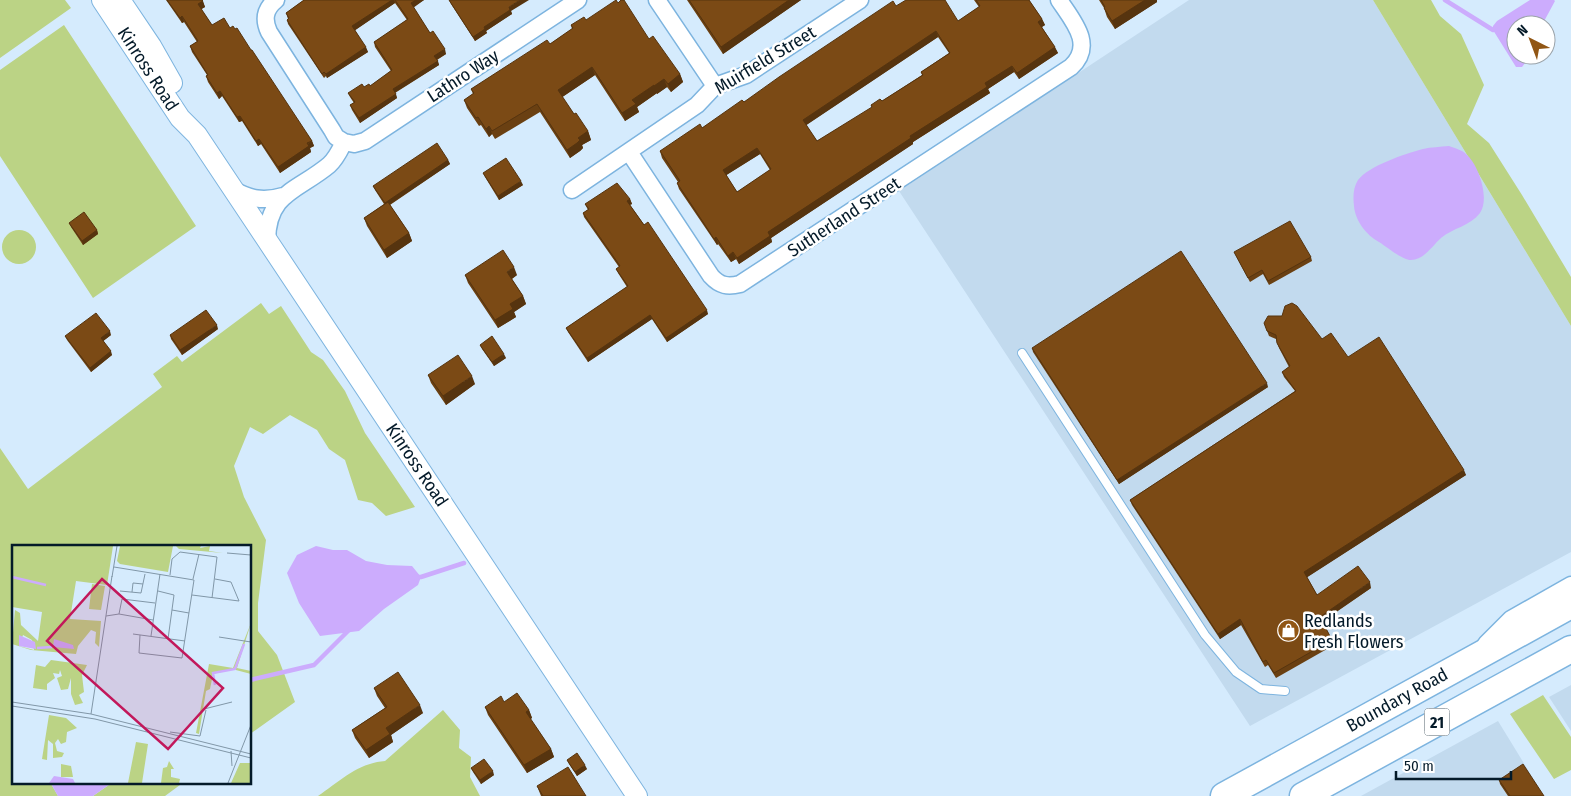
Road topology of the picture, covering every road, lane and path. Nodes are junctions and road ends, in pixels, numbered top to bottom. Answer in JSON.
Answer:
{"nodes":[{"id":1,"x":102,"y":0,"type":"edge"},
{"id":2,"x":120,"y":0,"type":"edge"},
{"id":3,"x":276,"y":0,"type":"edge"},
{"id":4,"x":578,"y":0,"type":"edge"},
{"id":5,"x":657,"y":0,"type":"edge"},
{"id":6,"x":1059,"y":0,"type":"edge"},
{"id":7,"x":858,"y":1,"type":"edge"},
{"id":8,"x":715,"y":86,"type":"junction"},
{"id":9,"x":196,"y":135,"type":"junction"},
{"id":10,"x":344,"y":142,"type":"junction"},
{"id":11,"x":629,"y":152,"type":"junction"},
{"id":12,"x":232,"y":188,"type":"junction"},
{"id":13,"x":572,"y":190,"type":"dead end"},
{"id":14,"x":284,"y":196,"type":"junction"},
{"id":15,"x":267,"y":240,"type":"junction"},
{"id":16,"x":1022,"y":353,"type":"dead end"},
{"id":17,"x":1571,"y":585,"type":"edge"},
{"id":18,"x":1571,"y":605,"type":"edge"},
{"id":19,"x":1571,"y":649,"type":"edge"},
{"id":20,"x":1468,"y":661,"type":"junction"},
{"id":21,"x":1285,"y":691,"type":"dead end"},
{"id":22,"x":637,"y":796,"type":"edge"},
{"id":23,"x":1224,"y":796,"type":"edge"},
{"id":24,"x":1303,"y":796,"type":"edge"}],
"edges":[{"from":1,"to":9,"type":"street","name":"Kinross Road"},
{"from":2,"to":9,"type":"street","name":"Kinross Road"},
{"from":3,"to":10,"type":"street"},
{"from":4,"to":10,"type":"street","name":"Lathro Way"},
{"from":5,"to":8,"type":"street"},
{"from":6,"to":11,"type":"street","name":"Sutherland Street"},
{"from":7,"to":8,"type":"street","name":"Muirfield Street"},
{"from":8,"to":11,"type":"street","name":"Muirfield Street"},
{"from":9,"to":12,"type":"street","name":"Kinross Road"},
{"from":10,"to":14,"type":"street"},
{"from":11,"to":13,"type":"street","name":"Muirfield Street"},
{"from":12,"to":14,"type":"street"},
{"from":12,"to":15,"type":"street","name":"Kinross Road"},
{"from":14,"to":15,"type":"street"},
{"from":15,"to":22,"type":"street","name":"Kinross Road"},
{"from":16,"to":21,"type":"lane"},
{"from":17,"to":20,"type":"street"},
{"from":18,"to":20,"type":"highway","name":"Boundary Road","number":"21"},
{"from":19,"to":24,"type":"highway","number":"21"},
{"from":20,"to":23,"type":"highway","name":"Boundary Road","number":"21"}]}
